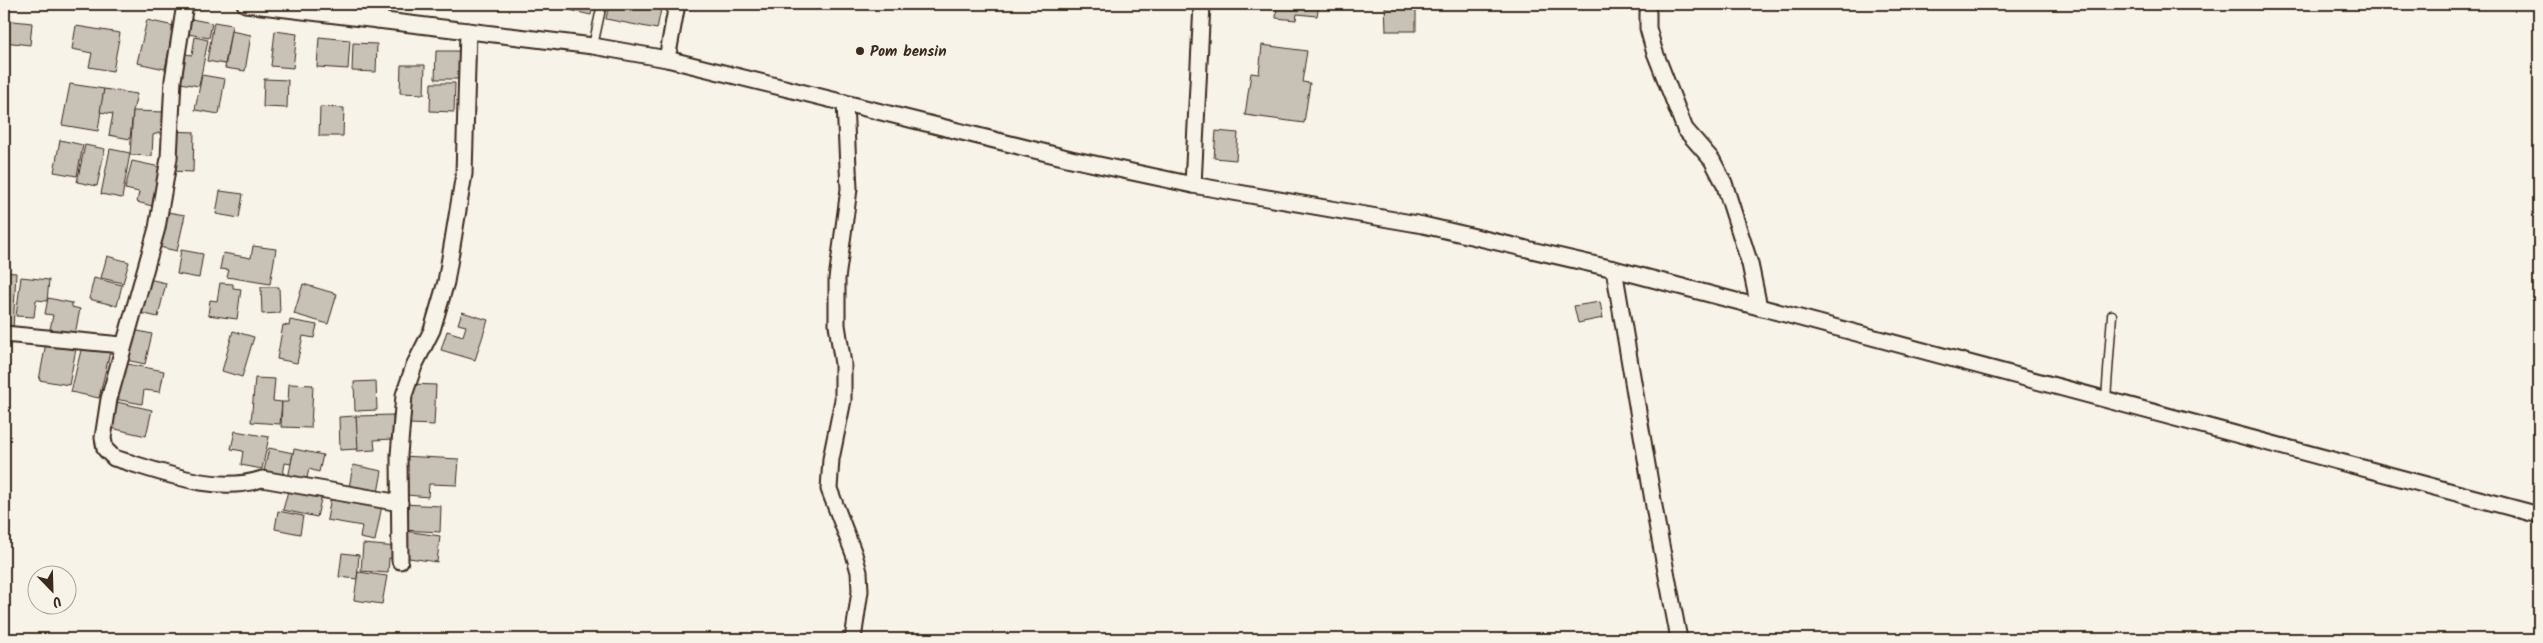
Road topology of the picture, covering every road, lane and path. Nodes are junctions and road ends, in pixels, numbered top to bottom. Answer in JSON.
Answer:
{"nodes":[{"id":1,"x":185,"y":4,"type":"edge"},
{"id":2,"x":245,"y":4,"type":"edge"},
{"id":3,"x":381,"y":4,"type":"edge"},
{"id":4,"x":602,"y":4,"type":"edge"},
{"id":5,"x":677,"y":4,"type":"edge"},
{"id":6,"x":1202,"y":4,"type":"edge"},
{"id":7,"x":1648,"y":12,"type":"dead end"},
{"id":8,"x":378,"y":20,"type":"junction"},
{"id":9,"x":468,"y":31,"type":"junction"},
{"id":10,"x":592,"y":46,"type":"junction"},
{"id":11,"x":667,"y":59,"type":"junction"},
{"id":12,"x":845,"y":103,"type":"junction"},
{"id":13,"x":1193,"y":185,"type":"junction"},
{"id":14,"x":1614,"y":270,"type":"junction"},
{"id":15,"x":1759,"y":306,"type":"junction"},
{"id":16,"x":2112,"y":315,"type":"dead end"},
{"id":17,"x":4,"y":334,"type":"edge"},
{"id":18,"x":122,"y":345,"type":"junction"},
{"id":19,"x":2106,"y":399,"type":"junction"},
{"id":20,"x":400,"y":504,"type":"junction"},
{"id":21,"x":2539,"y":514,"type":"edge"},
{"id":22,"x":400,"y":561,"type":"dead end"},
{"id":23,"x":853,"y":639,"type":"edge"},
{"id":24,"x":1679,"y":639,"type":"edge"}],
"edges":[{"from":1,"to":18,"type":"street"},
{"from":2,"to":8,"type":"street"},
{"from":3,"to":8,"type":"street"},
{"from":4,"to":10,"type":"lane"},
{"from":5,"to":11,"type":"street"},
{"from":6,"to":13,"type":"street"},
{"from":7,"to":15,"type":"street"},
{"from":8,"to":9,"type":"street"},
{"from":9,"to":10,"type":"street"},
{"from":9,"to":20,"type":"street"},
{"from":10,"to":11,"type":"street"},
{"from":11,"to":12,"type":"street"},
{"from":12,"to":13,"type":"street"},
{"from":12,"to":23,"type":"street"},
{"from":13,"to":14,"type":"street"},
{"from":14,"to":15,"type":"street"},
{"from":14,"to":24,"type":"street"},
{"from":15,"to":19,"type":"street"},
{"from":16,"to":19,"type":"lane"},
{"from":17,"to":18,"type":"street"},
{"from":18,"to":20,"type":"street"},
{"from":19,"to":21,"type":"street"},
{"from":20,"to":22,"type":"street"}]}
